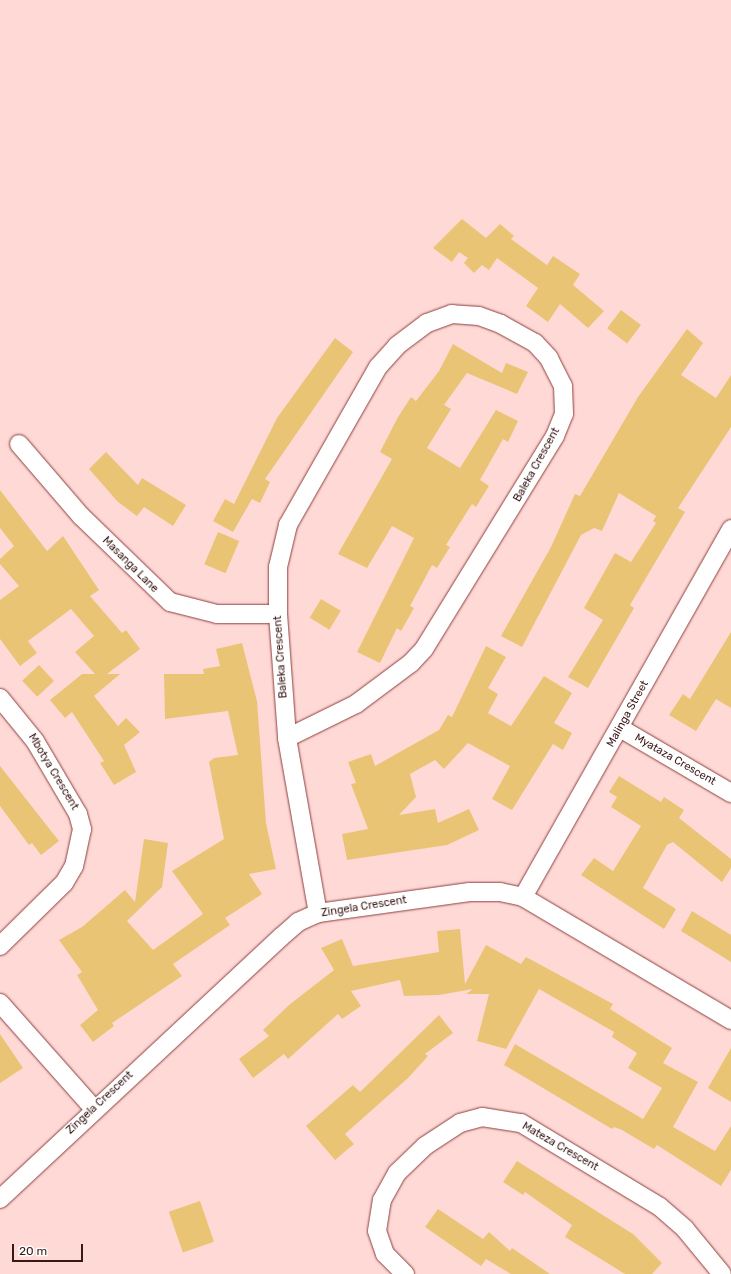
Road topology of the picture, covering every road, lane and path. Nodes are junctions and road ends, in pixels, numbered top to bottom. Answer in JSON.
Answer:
{"nodes":[{"id":1,"x":19,"y":444,"type":"dead end"},
{"id":2,"x":731,"y":529,"type":"edge"},
{"id":3,"x":278,"y":614,"type":"junction"},
{"id":4,"x":0,"y":698,"type":"edge"},
{"id":5,"x":620,"y":728,"type":"junction"},
{"id":6,"x":287,"y":738,"type":"junction"},
{"id":7,"x":731,"y":793,"type":"edge"},
{"id":8,"x":522,"y":897,"type":"junction"},
{"id":9,"x":318,"y":914,"type":"junction"},
{"id":10,"x":0,"y":946,"type":"edge"},
{"id":11,"x":0,"y":1003,"type":"edge"},
{"id":12,"x":731,"y":1020,"type":"edge"},
{"id":13,"x":94,"y":1109,"type":"junction"},
{"id":14,"x":0,"y":1199,"type":"edge"},
{"id":15,"x":404,"y":1274,"type":"edge"},
{"id":16,"x":722,"y":1274,"type":"edge"}],
"edges":[{"from":1,"to":3,"type":"street","name":"Masanga Lane"},
{"from":2,"to":5,"type":"street","name":"Malinga Street"},
{"from":3,"to":6,"type":"street","name":"Baleka Crescent"},
{"from":3,"to":6,"type":"street","name":"Baleka Crescent"},
{"from":4,"to":10,"type":"street","name":"Mbotya Crescent"},
{"from":5,"to":7,"type":"street","name":"Myataza Crescent"},
{"from":5,"to":8,"type":"street","name":"Malinga Street"},
{"from":6,"to":9,"type":"street","name":"Baleka Crescent"},
{"from":8,"to":9,"type":"street","name":"Zingela Crescent"},
{"from":8,"to":12,"type":"street","name":"Zingela Crescent"},
{"from":9,"to":13,"type":"street","name":"Zingela Crescent"},
{"from":11,"to":13,"type":"street"},
{"from":13,"to":14,"type":"street","name":"Zingela Crescent"},
{"from":15,"to":16,"type":"street","name":"Mateza Crescent"}]}
